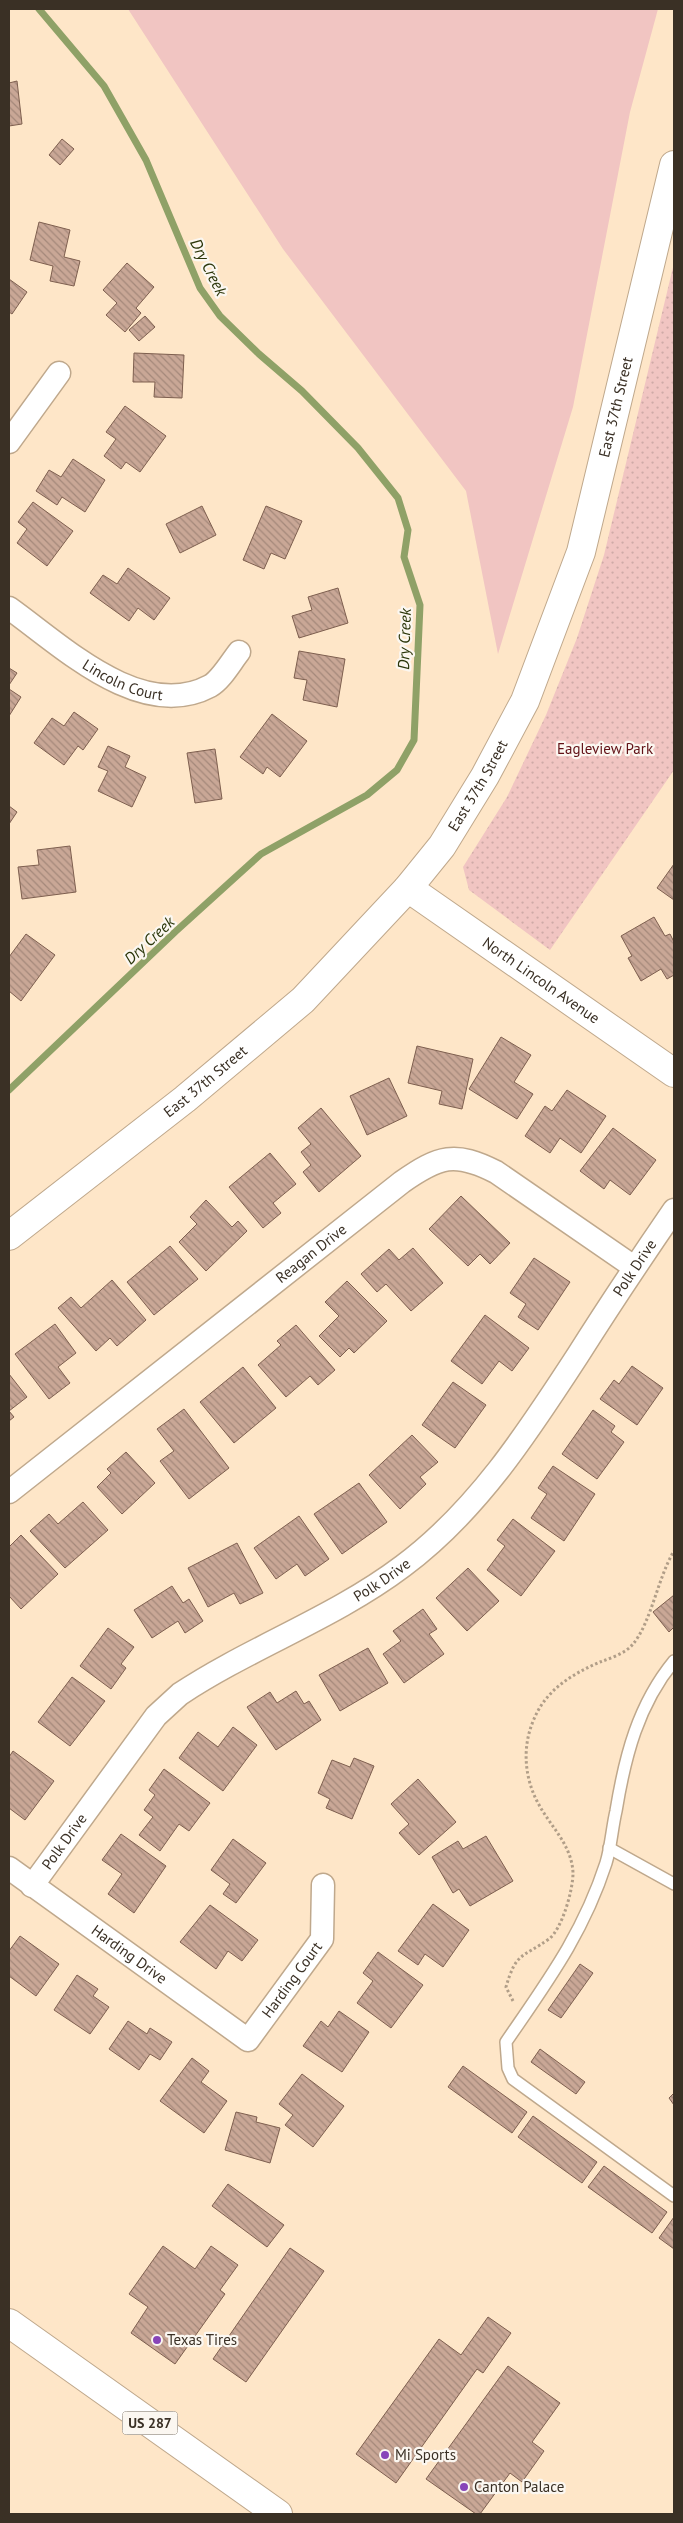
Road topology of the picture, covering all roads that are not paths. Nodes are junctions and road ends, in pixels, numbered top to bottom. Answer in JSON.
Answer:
{"nodes":[{"id":1,"x":674,"y":165,"type":"edge"},
{"id":2,"x":59,"y":373,"type":"dead end"},
{"id":3,"x":9,"y":442,"type":"edge"},
{"id":4,"x":9,"y":608,"type":"edge"},
{"id":5,"x":239,"y":652,"type":"dead end"},
{"id":6,"x":408,"y":888,"type":"junction"},
{"id":7,"x":674,"y":1073,"type":"edge"},
{"id":8,"x":674,"y":1210,"type":"edge"},
{"id":9,"x":9,"y":1236,"type":"edge"},
{"id":10,"x":634,"y":1267,"type":"junction"},
{"id":11,"x":9,"y":1492,"type":"edge"},
{"id":12,"x":674,"y":1661,"type":"edge"},
{"id":13,"x":609,"y":1848,"type":"junction"},
{"id":14,"x":9,"y":1868,"type":"edge"},
{"id":15,"x":674,"y":1884,"type":"edge"},
{"id":16,"x":323,"y":1885,"type":"dead end"},
{"id":17,"x":32,"y":1886,"type":"junction"},
{"id":18,"x":248,"y":2040,"type":"joint"},
{"id":19,"x":674,"y":2196,"type":"edge"},
{"id":20,"x":9,"y":2323,"type":"edge"},
{"id":21,"x":278,"y":2514,"type":"edge"}],
"edges":[{"from":1,"to":6,"type":"main road","name":"East 37th Street"},
{"from":2,"to":3,"type":"street"},
{"from":4,"to":5,"type":"street","name":"Lincoln Court"},
{"from":6,"to":7,"type":"main road","name":"North Lincoln Avenue"},
{"from":6,"to":9,"type":"main road","name":"East 37th Street"},
{"from":8,"to":10,"type":"street","name":"Polk Drive"},
{"from":10,"to":11,"type":"street","name":"Reagan Drive"},
{"from":10,"to":17,"type":"street","name":"Polk Drive"},
{"from":12,"to":13,"type":"lane"},
{"from":13,"to":15,"type":"lane"},
{"from":13,"to":19,"type":"lane"},
{"from":14,"to":17,"type":"street","name":"Harding Drive"},
{"from":16,"to":18,"type":"street","name":"Harding Court"},
{"from":17,"to":18,"type":"street","name":"Harding Drive"},
{"from":20,"to":21,"type":"main road","number":"US 287"}]}
